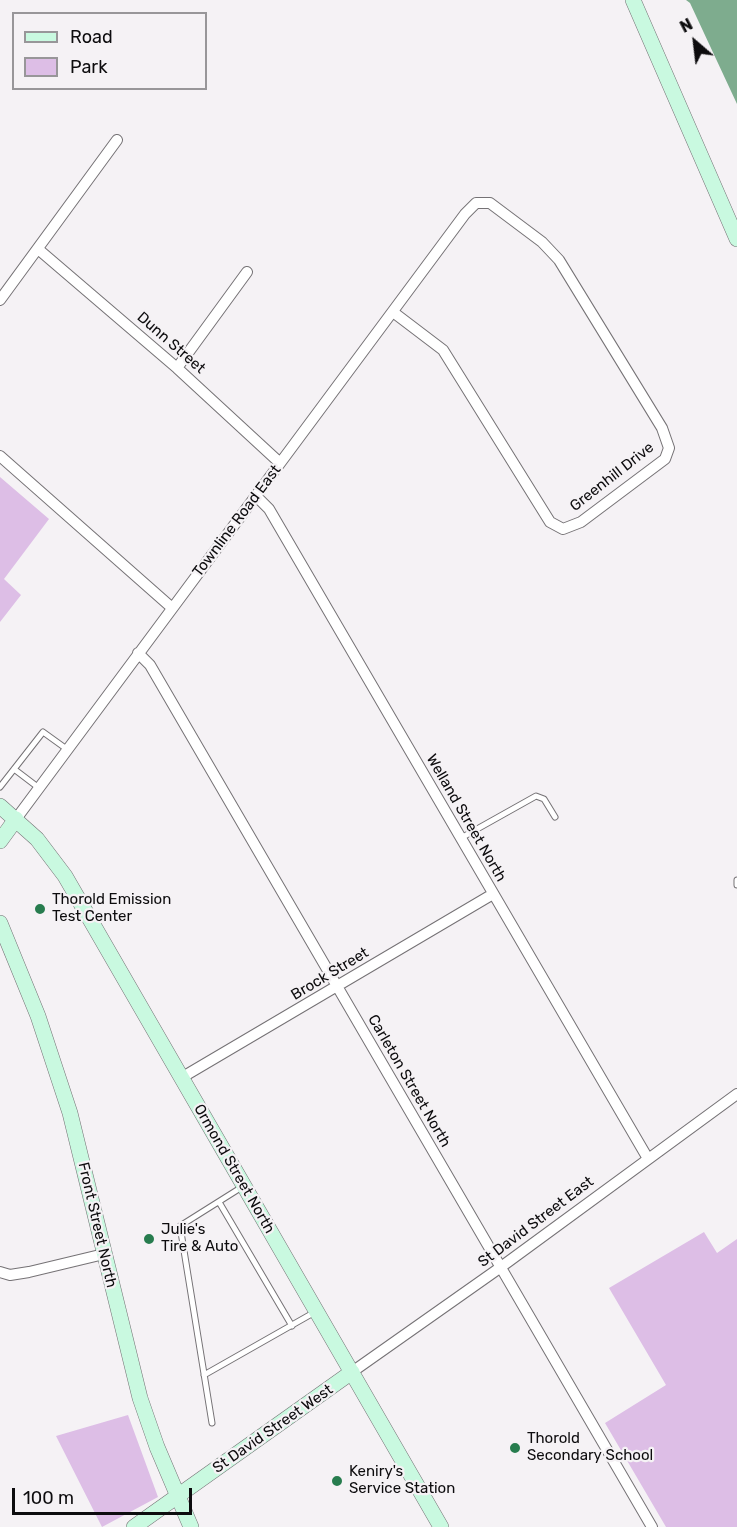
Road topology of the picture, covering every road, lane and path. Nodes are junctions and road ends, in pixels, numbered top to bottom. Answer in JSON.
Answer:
{"nodes":[{"id":1,"x":633,"y":0,"type":"edge"},
{"id":2,"x":117,"y":140,"type":"dead end"},
{"id":3,"x":476,"y":203,"type":"joint"},
{"id":4,"x":737,"y":239,"type":"edge"},
{"id":5,"x":38,"y":249,"type":"junction"},
{"id":6,"x":247,"y":272,"type":"dead end"},
{"id":7,"x":0,"y":300,"type":"edge"},
{"id":8,"x":393,"y":312,"type":"junction"},
{"id":9,"x":177,"y":368,"type":"junction"},
{"id":10,"x":0,"y":456,"type":"edge"},
{"id":11,"x":280,"y":464,"type":"junction"},
{"id":12,"x":256,"y":496,"type":"junction"},
{"id":13,"x":171,"y":607,"type":"junction"},
{"id":14,"x":138,"y":653,"type":"junction"},
{"id":15,"x":68,"y":750,"type":"junction"},
{"id":16,"x":14,"y":769,"type":"junction"},
{"id":17,"x":0,"y":787,"type":"edge"},
{"id":18,"x":39,"y":788,"type":"junction"},
{"id":19,"x":0,"y":806,"type":"edge"},
{"id":20,"x":555,"y":817,"type":"dead end"},
{"id":21,"x":16,"y":819,"type":"junction"},
{"id":22,"x":461,"y":838,"type":"junction"},
{"id":23,"x":0,"y":841,"type":"edge"},
{"id":24,"x":737,"y":880,"type":"edge"},
{"id":25,"x":737,"y":885,"type":"edge"},
{"id":26,"x":493,"y":894,"type":"junction"},
{"id":27,"x":0,"y":923,"type":"edge"},
{"id":28,"x":338,"y":988,"type":"junction"},
{"id":29,"x":180,"y":1078,"type":"junction"},
{"id":30,"x":737,"y":1094,"type":"edge"},
{"id":31,"x":647,"y":1157,"type":"junction"},
{"id":32,"x":244,"y":1186,"type":"junction"},
{"id":33,"x":219,"y":1202,"type":"junction"},
{"id":34,"x":104,"y":1254,"type":"junction"},
{"id":35,"x":501,"y":1268,"type":"junction"},
{"id":36,"x":0,"y":1272,"type":"edge"},
{"id":37,"x":317,"y":1312,"type":"junction"},
{"id":38,"x":292,"y":1326,"type":"junction"},
{"id":39,"x":352,"y":1372,"type":"junction"},
{"id":40,"x":204,"y":1375,"type":"junction"},
{"id":41,"x":212,"y":1423,"type":"dead end"},
{"id":42,"x":177,"y":1497,"type":"junction"},
{"id":43,"x":135,"y":1527,"type":"edge"},
{"id":44,"x":191,"y":1527,"type":"edge"},
{"id":45,"x":441,"y":1527,"type":"edge"},
{"id":46,"x":652,"y":1527,"type":"edge"}],
"edges":[{"from":1,"to":4,"type":"street"},
{"from":2,"to":5,"type":"street"},
{"from":3,"to":8,"type":"street","name":"Townline Road East"},
{"from":3,"to":8,"type":"street","name":"Greenhill Drive"},
{"from":5,"to":7,"type":"street"},
{"from":5,"to":9,"type":"street","name":"Dunn Street"},
{"from":6,"to":9,"type":"street"},
{"from":8,"to":11,"type":"street","name":"Townline Road East"},
{"from":9,"to":11,"type":"street","name":"Dunn Street"},
{"from":10,"to":13,"type":"street"},
{"from":11,"to":12,"type":"street","name":"Townline Road East"},
{"from":12,"to":13,"type":"street","name":"Townline Road East"},
{"from":12,"to":22,"type":"street","name":"Welland Street North"},
{"from":13,"to":14,"type":"street","name":"Townline Road East"},
{"from":14,"to":15,"type":"street","name":"Townline Road East"},
{"from":14,"to":28,"type":"street","name":"Carleton Street North"},
{"from":15,"to":16,"type":"lane"},
{"from":15,"to":18,"type":"street","name":"Townline Road East"},
{"from":16,"to":17,"type":"lane"},
{"from":16,"to":18,"type":"lane"},
{"from":18,"to":21,"type":"street","name":"Townline Road East"},
{"from":19,"to":21,"type":"street","name":"Ormond Street North"},
{"from":20,"to":22,"type":"lane"},
{"from":21,"to":23,"type":"street","name":"Townline Road East"},
{"from":21,"to":29,"type":"street","name":"Ormond Street North"},
{"from":22,"to":26,"type":"street","name":"Welland Street North"},
{"from":24,"to":25,"type":"lane"},
{"from":26,"to":28,"type":"street","name":"Brock Street"},
{"from":26,"to":31,"type":"street","name":"Welland Street North"},
{"from":27,"to":34,"type":"street","name":"Front Street North"},
{"from":28,"to":29,"type":"street","name":"Brock Street"},
{"from":28,"to":35,"type":"street","name":"Carleton Street North"},
{"from":29,"to":32,"type":"street","name":"Ormond Street North"},
{"from":30,"to":31,"type":"street","name":"St David Street East"},
{"from":31,"to":35,"type":"street","name":"St David Street East"},
{"from":32,"to":33,"type":"lane"},
{"from":32,"to":37,"type":"street","name":"Ormond Street North"},
{"from":33,"to":38,"type":"lane"},
{"from":33,"to":40,"type":"lane"},
{"from":34,"to":36,"type":"street"},
{"from":34,"to":42,"type":"street","name":"Front Street North"},
{"from":35,"to":39,"type":"street","name":"St David Street East"},
{"from":35,"to":46,"type":"street","name":"Carleton Street North"},
{"from":37,"to":38,"type":"lane"},
{"from":37,"to":39,"type":"street","name":"Ormond Street North"},
{"from":38,"to":40,"type":"lane"},
{"from":39,"to":42,"type":"street","name":"St David Street West"},
{"from":39,"to":45,"type":"street","name":"Ormond Street North"},
{"from":40,"to":41,"type":"lane"},
{"from":42,"to":43,"type":"street","name":"St David Street West"},
{"from":42,"to":44,"type":"street","name":"Front Street North"}]}
